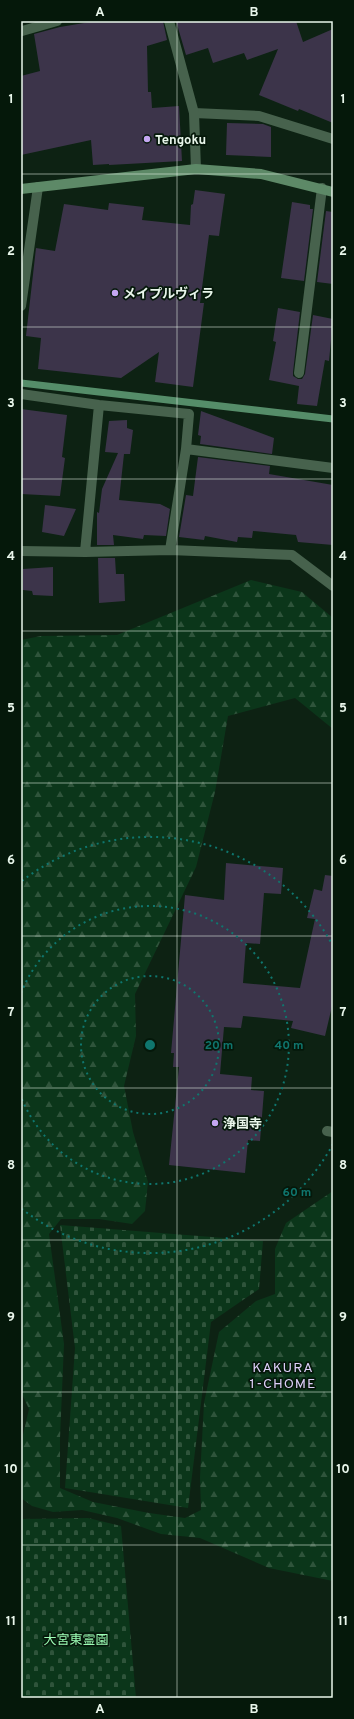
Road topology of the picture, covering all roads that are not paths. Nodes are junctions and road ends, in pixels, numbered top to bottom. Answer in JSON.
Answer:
{"nodes":[{"id":1,"x":57,"y":21,"type":"edge"},
{"id":2,"x":169,"y":21,"type":"edge"},
{"id":3,"x":22,"y":31,"type":"dead end"},
{"id":4,"x":194,"y":113,"type":"junction"},
{"id":5,"x":333,"y":139,"type":"edge"},
{"id":6,"x":196,"y":169,"type":"junction"},
{"id":7,"x":38,"y":187,"type":"junction"},
{"id":8,"x":322,"y":188,"type":"junction"},
{"id":9,"x":21,"y":189,"type":"edge"},
{"id":10,"x":333,"y":192,"type":"edge"},
{"id":11,"x":21,"y":306,"type":"edge"},
{"id":12,"x":299,"y":373,"type":"dead end"},
{"id":13,"x":21,"y":394,"type":"edge"},
{"id":14,"x":99,"y":405,"type":"junction"},
{"id":15,"x":186,"y":449,"type":"junction"},
{"id":16,"x":333,"y":468,"type":"edge"},
{"id":17,"x":170,"y":550,"type":"junction"},
{"id":18,"x":21,"y":551,"type":"edge"},
{"id":19,"x":85,"y":552,"type":"junction"},
{"id":20,"x":333,"y":586,"type":"edge"}],
"edges":[{"from":1,"to":3,"type":"street"},
{"from":2,"to":4,"type":"street"},
{"from":4,"to":5,"type":"street"},
{"from":4,"to":6,"type":"street"},
{"from":6,"to":7,"type":"street"},
{"from":6,"to":8,"type":"street"},
{"from":7,"to":9,"type":"street"},
{"from":7,"to":11,"type":"street"},
{"from":8,"to":10,"type":"street"},
{"from":8,"to":12,"type":"street"},
{"from":13,"to":14,"type":"street"},
{"from":14,"to":15,"type":"street"},
{"from":14,"to":19,"type":"street"},
{"from":15,"to":16,"type":"street"},
{"from":15,"to":17,"type":"street"},
{"from":17,"to":19,"type":"street"},
{"from":17,"to":20,"type":"street"},
{"from":18,"to":19,"type":"street"}]}
